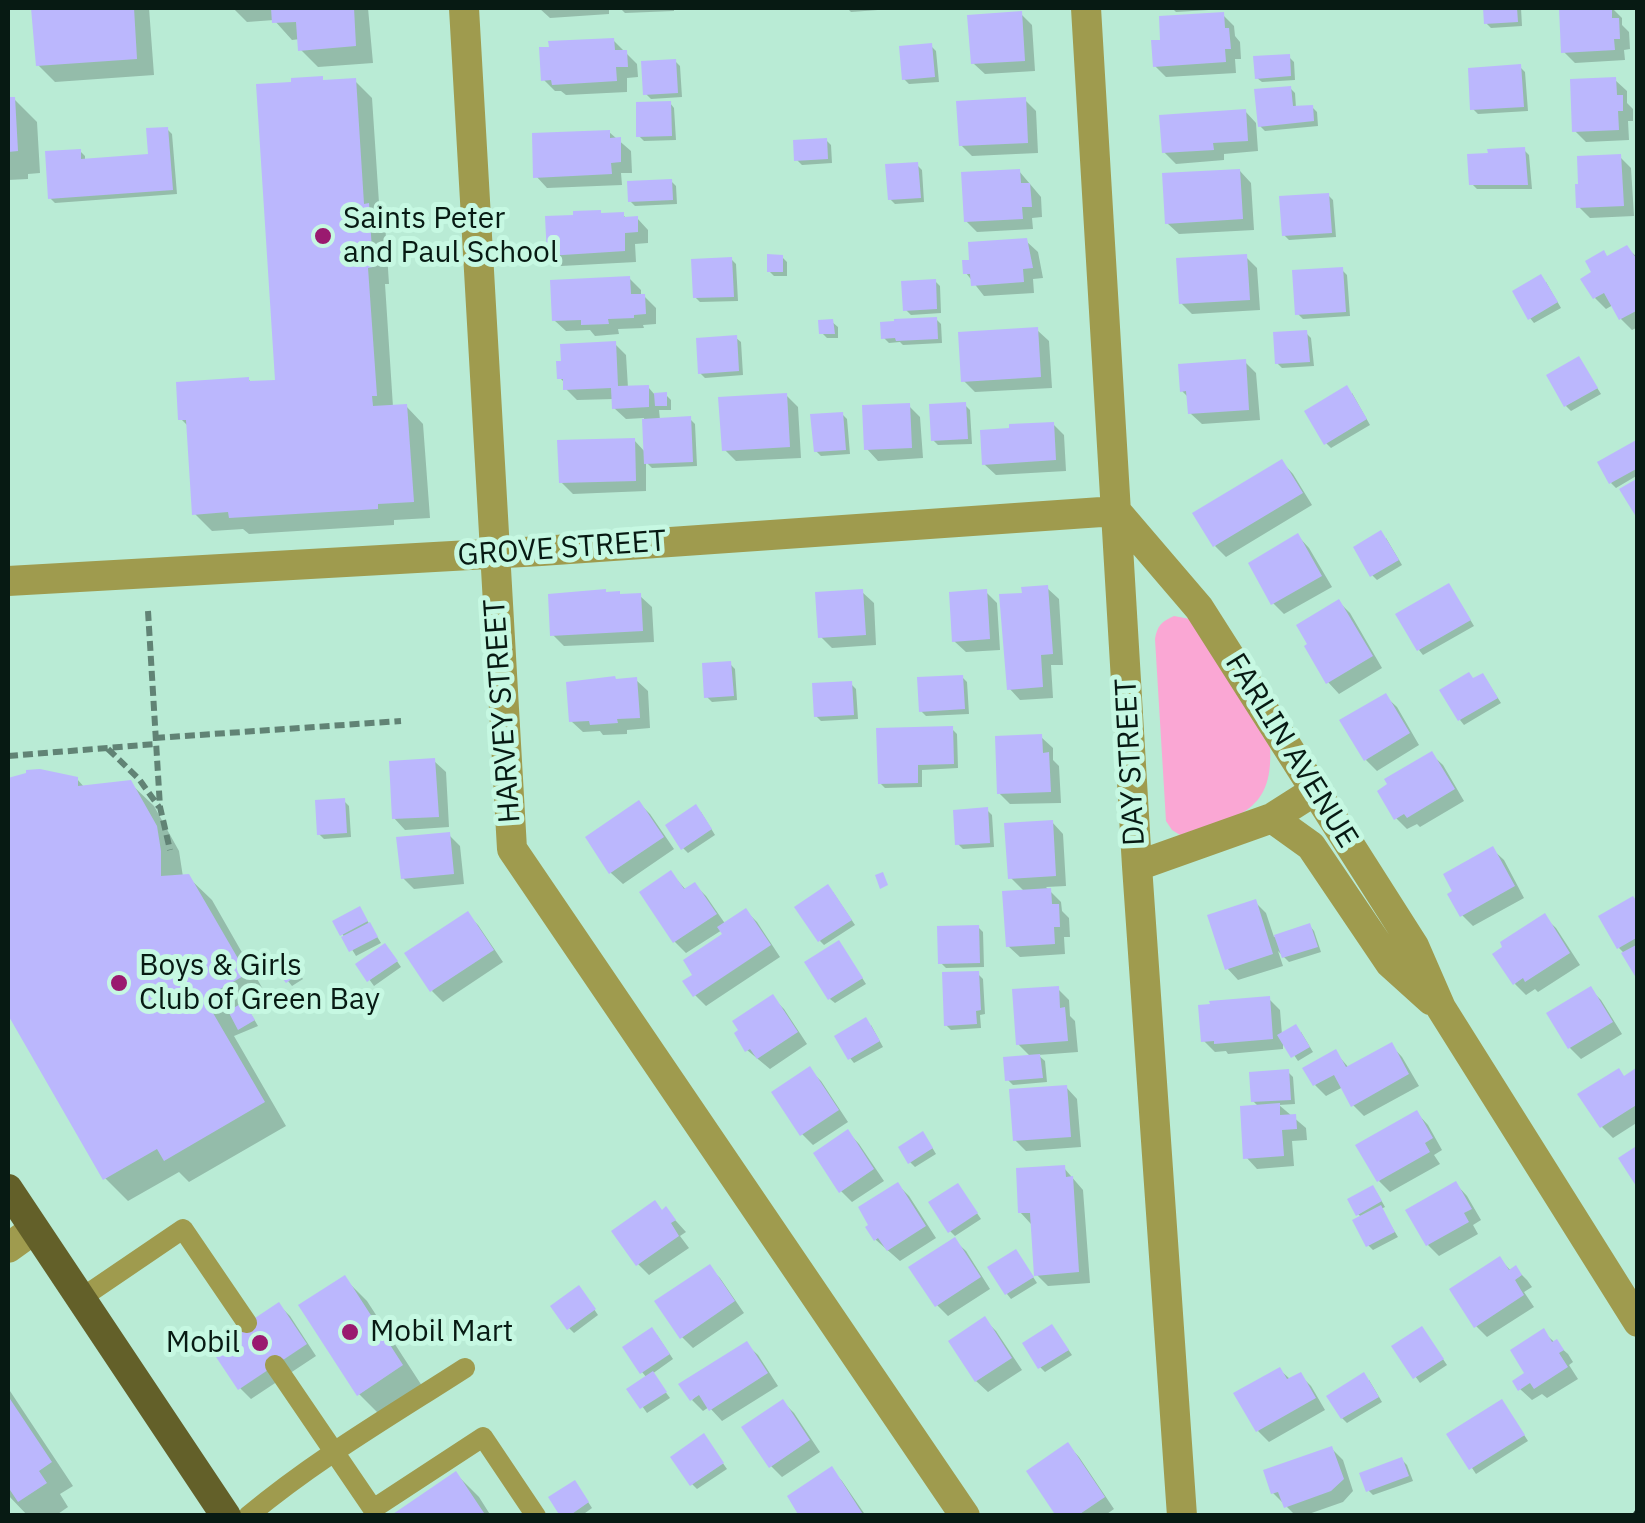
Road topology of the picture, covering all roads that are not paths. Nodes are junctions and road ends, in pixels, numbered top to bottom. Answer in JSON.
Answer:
{"nodes":[{"id":1,"x":464,"y":8,"type":"edge"},
{"id":2,"x":1086,"y":8,"type":"edge"},
{"id":3,"x":1116,"y":511,"type":"junction"},
{"id":4,"x":494,"y":554,"type":"junction"},
{"id":5,"x":8,"y":581,"type":"edge"},
{"id":6,"x":1316,"y":790,"type":"junction"},
{"id":7,"x":1272,"y":818,"type":"junction"},
{"id":8,"x":1137,"y":866,"type":"junction"},
{"id":9,"x":1440,"y":1008,"type":"junction"},
{"id":10,"x":8,"y":1189,"type":"edge"},
{"id":11,"x":33,"y":1230,"type":"junction"},
{"id":12,"x":8,"y":1248,"type":"edge"},
{"id":13,"x":80,"y":1299,"type":"junction"},
{"id":14,"x":1638,"y":1322,"type":"edge"},
{"id":15,"x":247,"y":1323,"type":"dead end"},
{"id":16,"x":275,"y":1365,"type":"dead end"},
{"id":17,"x":465,"y":1368,"type":"dead end"},
{"id":18,"x":334,"y":1452,"type":"junction"},
{"id":19,"x":226,"y":1516,"type":"edge"},
{"id":20,"x":248,"y":1516,"type":"edge"},
{"id":21,"x":536,"y":1516,"type":"edge"},
{"id":22,"x":965,"y":1516,"type":"edge"},
{"id":23,"x":1182,"y":1516,"type":"edge"}],
"edges":[{"from":1,"to":4,"type":"street","name":"HARVEY STREET"},
{"from":2,"to":3,"type":"street","name":"DAY STREET"},
{"from":3,"to":4,"type":"street","name":"GROVE STREET"},
{"from":3,"to":6,"type":"street","name":"FARLIN AVENUE"},
{"from":3,"to":8,"type":"street","name":"DAY STREET"},
{"from":4,"to":5,"type":"street","name":"GROVE STREET"},
{"from":4,"to":22,"type":"street","name":"HARVEY STREET"},
{"from":6,"to":7,"type":"street"},
{"from":6,"to":9,"type":"street","name":"FARLIN AVENUE"},
{"from":7,"to":8,"type":"street"},
{"from":7,"to":9,"type":"street","name":"FARLIN AVENUE"},
{"from":8,"to":23,"type":"street","name":"DAY STREET"},
{"from":9,"to":14,"type":"street","name":"FARLIN AVENUE"},
{"from":10,"to":11,"type":"main road"},
{"from":11,"to":12,"type":"street"},
{"from":11,"to":13,"type":"main road"},
{"from":13,"to":15,"type":"lane"},
{"from":13,"to":19,"type":"main road"},
{"from":16,"to":18,"type":"lane"},
{"from":17,"to":18,"type":"lane"},
{"from":18,"to":20,"type":"lane"},
{"from":18,"to":21,"type":"lane"}]}
